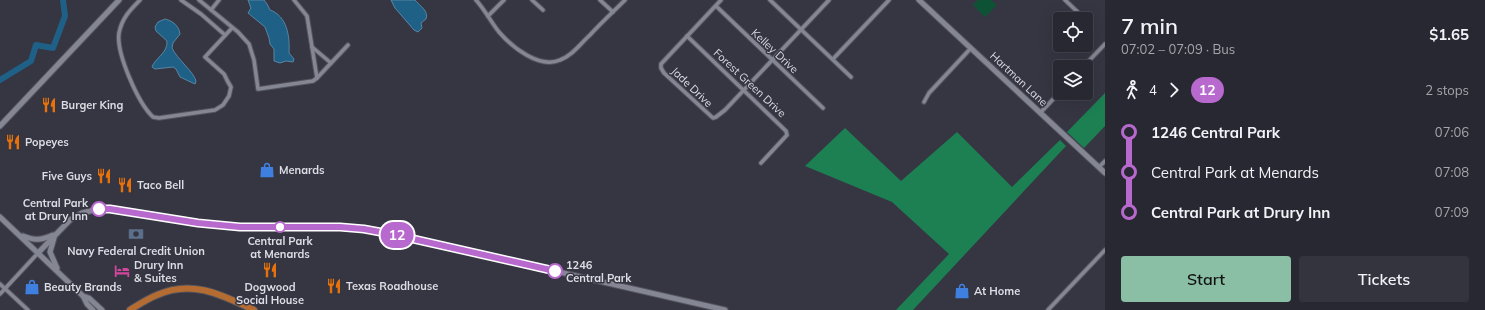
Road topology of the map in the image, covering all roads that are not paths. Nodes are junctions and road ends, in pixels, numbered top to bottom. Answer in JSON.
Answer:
{"nodes":[{"id":1,"x":119,"y":0,"type":"edge"},
{"id":2,"x":140,"y":0,"type":"edge"},
{"id":3,"x":181,"y":0,"type":"edge"},
{"id":4,"x":199,"y":0,"type":"edge"},
{"id":5,"x":219,"y":0,"type":"edge"},
{"id":6,"x":294,"y":0,"type":"edge"},
{"id":7,"x":476,"y":0,"type":"edge"},
{"id":8,"x":504,"y":0,"type":"edge"},
{"id":9,"x":532,"y":0,"type":"edge"},
{"id":10,"x":600,"y":0,"type":"edge"},
{"id":11,"x":624,"y":0,"type":"edge"},
{"id":12,"x":721,"y":0,"type":"edge"},
{"id":13,"x":770,"y":0,"type":"edge"},
{"id":14,"x":829,"y":0,"type":"edge"},
{"id":15,"x":889,"y":0,"type":"edge"},
{"id":16,"x":920,"y":0,"type":"edge"},
{"id":17,"x":1067,"y":1,"type":"edge"},
{"id":18,"x":716,"y":6,"type":"junction"},
{"id":19,"x":211,"y":10,"type":"junction"},
{"id":20,"x":543,"y":10,"type":"dead end"},
{"id":21,"x":613,"y":12,"type":"junction"},
{"id":22,"x":1078,"y":12,"type":"edge"},
{"id":23,"x":488,"y":16,"type":"junction"},
{"id":24,"x":232,"y":28,"type":"junction"},
{"id":25,"x":801,"y":30,"type":"junction"},
{"id":26,"x":225,"y":35,"type":"junction"},
{"id":27,"x":687,"y":36,"type":"junction"},
{"id":28,"x":1105,"y":44,"type":"edge"},
{"id":29,"x":348,"y":45,"type":"dead end"},
{"id":30,"x":312,"y":47,"type":"junction"},
{"id":31,"x":971,"y":48,"type":"junction"},
{"id":32,"x":833,"y":59,"type":"junction"},
{"id":33,"x":772,"y":60,"type":"junction"},
{"id":34,"x":1090,"y":60,"type":"edge"},
{"id":35,"x":331,"y":63,"type":"junction"},
{"id":36,"x":851,"y":77,"type":"dead end"},
{"id":37,"x":317,"y":78,"type":"junction"},
{"id":38,"x":744,"y":90,"type":"junction"},
{"id":39,"x":1053,"y":99,"type":"edge"},
{"id":40,"x":924,"y":102,"type":"dead end"},
{"id":41,"x":823,"y":108,"type":"dead end"},
{"id":42,"x":1040,"y":113,"type":"junction"},
{"id":43,"x":0,"y":126,"type":"edge"},
{"id":44,"x":1105,"y":161,"type":"edge"},
{"id":45,"x":761,"y":164,"type":"dead end"},
{"id":46,"x":1099,"y":167,"type":"junction"},
{"id":47,"x":1105,"y":173,"type":"edge"},
{"id":48,"x":0,"y":217,"type":"edge"},
{"id":49,"x":56,"y":233,"type":"junction"},
{"id":50,"x":20,"y":235,"type":"junction"},
{"id":51,"x":1105,"y":250,"type":"edge"},
{"id":52,"x":38,"y":253,"type":"junction"},
{"id":53,"x":59,"y":273,"type":"junction"},
{"id":54,"x":0,"y":284,"type":"edge"},
{"id":55,"x":5,"y":288,"type":"junction"},
{"id":56,"x":0,"y":294,"type":"edge"},
{"id":57,"x":83,"y":296,"type":"junction"},
{"id":58,"x":28,"y":310,"type":"edge"},
{"id":59,"x":94,"y":310,"type":"edge"},
{"id":60,"x":102,"y":310,"type":"edge"},
{"id":61,"x":130,"y":310,"type":"edge"},
{"id":62,"x":254,"y":310,"type":"edge"},
{"id":63,"x":726,"y":310,"type":"edge"},
{"id":64,"x":1048,"y":310,"type":"edge"}],
"edges":[{"from":1,"to":43,"type":"street"},
{"from":2,"to":26,"type":"street"},
{"from":3,"to":26,"type":"street"},
{"from":4,"to":19,"type":"street"},
{"from":5,"to":19,"type":"street"},
{"from":6,"to":30,"type":"street"},
{"from":7,"to":23,"type":"street"},
{"from":8,"to":23,"type":"street"},
{"from":9,"to":20,"type":"street"},
{"from":10,"to":21,"type":"street"},
{"from":11,"to":21,"type":"street"},
{"from":12,"to":18,"type":"street"},
{"from":13,"to":25,"type":"street"},
{"from":14,"to":25,"type":"street"},
{"from":15,"to":32,"type":"street"},
{"from":16,"to":31,"type":"street","name":"Hartman Lane"},
{"from":17,"to":22,"type":"street"},
{"from":18,"to":27,"type":"street"},
{"from":18,"to":33,"type":"street","name":"Kelley Drive"},
{"from":19,"to":24,"type":"street"},
{"from":21,"to":23,"type":"street"},
{"from":24,"to":26,"type":"street"},
{"from":24,"to":37,"type":"street"},
{"from":25,"to":32,"type":"street"},
{"from":25,"to":33,"type":"street"},
{"from":27,"to":38,"type":"street","name":"Forest Green Drive"},
{"from":27,"to":38,"type":"street","name":"Jade Drive"},
{"from":28,"to":34,"type":"street"},
{"from":29,"to":35,"type":"street"},
{"from":30,"to":35,"type":"street"},
{"from":30,"to":37,"type":"street"},
{"from":31,"to":40,"type":"street"},
{"from":31,"to":42,"type":"street","name":"Hartman Lane"},
{"from":32,"to":36,"type":"street"},
{"from":33,"to":38,"type":"street"},
{"from":33,"to":41,"type":"street","name":"Kelley Drive"},
{"from":35,"to":37,"type":"street"},
{"from":38,"to":45,"type":"street","name":"Forest Green Drive"},
{"from":39,"to":42,"type":"street"},
{"from":42,"to":46,"type":"street","name":"Hartman Lane"},
{"from":44,"to":46,"type":"street"},
{"from":46,"to":47,"type":"street","name":"Hartman Lane"},
{"from":48,"to":50,"type":"street"},
{"from":49,"to":50,"type":"street"},
{"from":49,"to":52,"type":"street"},
{"from":49,"to":53,"type":"street"},
{"from":49,"to":63,"type":"street"},
{"from":50,"to":52,"type":"street"},
{"from":51,"to":64,"type":"street"},
{"from":52,"to":53,"type":"street"},
{"from":52,"to":55,"type":"street"},
{"from":53,"to":57,"type":"street"},
{"from":54,"to":55,"type":"street"},
{"from":55,"to":56,"type":"street"},
{"from":55,"to":58,"type":"street"},
{"from":57,"to":59,"type":"street"},
{"from":57,"to":60,"type":"street"},
{"from":61,"to":62,"type":"highway"}]}
